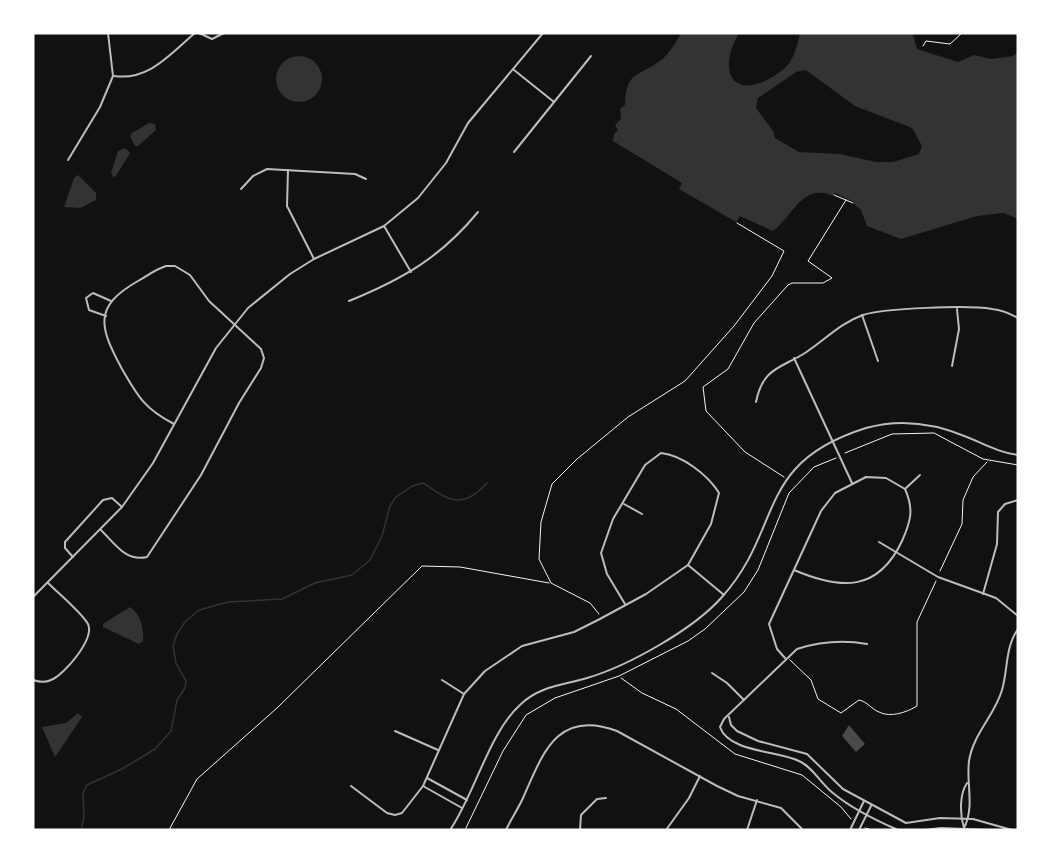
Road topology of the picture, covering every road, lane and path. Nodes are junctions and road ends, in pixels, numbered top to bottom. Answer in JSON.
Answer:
{"nodes":[{"id":1,"x":108,"y":33,"type":"edge"},
{"id":2,"x":197,"y":33,"type":"edge"},
{"id":3,"x":224,"y":33,"type":"edge"},
{"id":4,"x":543,"y":33,"type":"edge"},
{"id":5,"x":962,"y":33,"type":"edge"},
{"id":6,"x":923,"y":46,"type":"dead end"},
{"id":7,"x":591,"y":56,"type":"dead end"},
{"id":8,"x":514,"y":70,"type":"junction"},
{"id":9,"x":113,"y":76,"type":"junction"},
{"id":10,"x":554,"y":103,"type":"junction"},
{"id":11,"x":514,"y":152,"type":"dead end"},
{"id":12,"x":68,"y":160,"type":"dead end"},
{"id":13,"x":288,"y":170,"type":"junction"},
{"id":14,"x":366,"y":179,"type":"dead end"},
{"id":15,"x":241,"y":189,"type":"dead end"},
{"id":16,"x":834,"y":195,"type":"dead end"},
{"id":17,"x":846,"y":200,"type":"junction"},
{"id":18,"x":853,"y":203,"type":"dead end"},
{"id":19,"x":478,"y":212,"type":"dead end"},
{"id":20,"x":737,"y":223,"type":"dead end"},
{"id":21,"x":384,"y":226,"type":"junction"},
{"id":22,"x":314,"y":259,"type":"junction"},
{"id":23,"x":411,"y":272,"type":"junction"},
{"id":24,"x":112,"y":301,"type":"junction"},
{"id":25,"x":349,"y":302,"type":"dead end"},
{"id":26,"x":957,"y":309,"type":"junction"},
{"id":27,"x":862,"y":315,"type":"junction"},
{"id":28,"x":105,"y":316,"type":"junction"},
{"id":29,"x":1018,"y":318,"type":"edge"},
{"id":30,"x":235,"y":324,"type":"junction"},
{"id":31,"x":794,"y":358,"type":"junction"},
{"id":32,"x":878,"y":361,"type":"dead end"},
{"id":33,"x":952,"y":366,"type":"dead end"},
{"id":34,"x":756,"y":402,"type":"dead end"},
{"id":35,"x":174,"y":424,"type":"junction"},
{"id":36,"x":833,"y":440,"type":"junction"},
{"id":37,"x":1018,"y":455,"type":"edge"},
{"id":38,"x":988,"y":460,"type":"dead end"},
{"id":39,"x":920,"y":475,"type":"dead end"},
{"id":40,"x":786,"y":479,"type":"junction"},
{"id":41,"x":852,"y":483,"type":"junction"},
{"id":42,"x":796,"y":487,"type":"dead end"},
{"id":43,"x":905,"y":489,"type":"junction"},
{"id":44,"x":1018,"y":500,"type":"edge"},
{"id":45,"x":624,"y":504,"type":"junction"},
{"id":46,"x":122,"y":507,"type":"junction"},
{"id":47,"x":642,"y":514,"type":"dead end"},
{"id":48,"x":101,"y":530,"type":"junction"},
{"id":49,"x":879,"y":542,"type":"dead end"},
{"id":50,"x":896,"y":553,"type":"junction"},
{"id":51,"x":73,"y":557,"type":"junction"},
{"id":52,"x":688,"y":565,"type":"junction"},
{"id":53,"x":794,"y":570,"type":"junction"},
{"id":54,"x":938,"y":577,"type":"junction"},
{"id":55,"x":48,"y":582,"type":"junction"},
{"id":56,"x":551,"y":583,"type":"junction"},
{"id":57,"x":983,"y":594,"type":"junction"},
{"id":58,"x":724,"y":595,"type":"junction"},
{"id":59,"x":33,"y":597,"type":"edge"},
{"id":60,"x":625,"y":604,"type":"junction"},
{"id":61,"x":1018,"y":616,"type":"edge"},
{"id":62,"x":601,"y":618,"type":"junction"},
{"id":63,"x":1018,"y":629,"type":"edge"},
{"id":64,"x":867,"y":644,"type":"dead end"},
{"id":65,"x":786,"y":657,"type":"junction"},
{"id":66,"x":712,"y":673,"type":"dead end"},
{"id":67,"x":619,"y":676,"type":"dead end"},
{"id":68,"x":33,"y":680,"type":"edge"},
{"id":69,"x":442,"y":680,"type":"dead end"},
{"id":70,"x":464,"y":694,"type":"junction"},
{"id":71,"x":744,"y":700,"type":"junction"},
{"id":72,"x":729,"y":717,"type":"junction"},
{"id":73,"x":395,"y":731,"type":"dead end"},
{"id":74,"x":438,"y":750,"type":"junction"},
{"id":75,"x":814,"y":760,"type":"junction"},
{"id":76,"x":807,"y":767,"type":"junction"},
{"id":77,"x":828,"y":775,"type":"junction"},
{"id":78,"x":700,"y":777,"type":"junction"},
{"id":79,"x":426,"y":778,"type":"junction"},
{"id":80,"x":822,"y":782,"type":"junction"},
{"id":81,"x":967,"y":783,"type":"junction"},
{"id":82,"x":351,"y":786,"type":"dead end"},
{"id":83,"x":423,"y":786,"type":"junction"},
{"id":84,"x":606,"y":798,"type":"dead end"},
{"id":85,"x":467,"y":800,"type":"junction"},
{"id":86,"x":757,"y":800,"type":"junction"},
{"id":87,"x":864,"y":801,"type":"junction"},
{"id":88,"x":871,"y":805,"type":"junction"},
{"id":89,"x":462,"y":808,"type":"junction"},
{"id":90,"x":859,"y":811,"type":"junction"},
{"id":91,"x":867,"y":815,"type":"junction"},
{"id":92,"x":961,"y":819,"type":"junction"},
{"id":93,"x":969,"y":819,"type":"junction"},
{"id":94,"x":854,"y":821,"type":"junction"},
{"id":95,"x":861,"y":825,"type":"junction"},
{"id":96,"x":964,"y":828,"type":"junction"},
{"id":97,"x":506,"y":829,"type":"edge"},
{"id":98,"x":169,"y":830,"type":"edge"},
{"id":99,"x":450,"y":830,"type":"edge"},
{"id":100,"x":511,"y":830,"type":"edge"},
{"id":101,"x":580,"y":830,"type":"edge"},
{"id":102,"x":666,"y":830,"type":"edge"},
{"id":103,"x":747,"y":830,"type":"edge"},
{"id":104,"x":803,"y":830,"type":"edge"},
{"id":105,"x":850,"y":830,"type":"edge"},
{"id":106,"x":859,"y":830,"type":"edge"},
{"id":107,"x":872,"y":830,"type":"edge"},
{"id":108,"x":898,"y":830,"type":"edge"},
{"id":109,"x":925,"y":830,"type":"edge"},
{"id":110,"x":989,"y":830,"type":"edge"},
{"id":111,"x":1012,"y":830,"type":"edge"}],
"edges":[{"from":1,"to":9,"type":"street"},
{"from":2,"to":3,"type":"street"},
{"from":2,"to":9,"type":"street"},
{"from":4,"to":8,"type":"street"},
{"from":5,"to":6,"type":"path"},
{"from":7,"to":10,"type":"street"},
{"from":8,"to":10,"type":"street"},
{"from":8,"to":21,"type":"street"},
{"from":9,"to":12,"type":"street"},
{"from":10,"to":11,"type":"street"},
{"from":13,"to":14,"type":"street"},
{"from":13,"to":15,"type":"street"},
{"from":13,"to":22,"type":"street"},
{"from":16,"to":17,"type":"path"},
{"from":17,"to":18,"type":"path"},
{"from":17,"to":40,"type":"path"},
{"from":19,"to":23,"type":"street"},
{"from":20,"to":56,"type":"path"},
{"from":21,"to":22,"type":"street"},
{"from":21,"to":23,"type":"street"},
{"from":22,"to":30,"type":"street"},
{"from":23,"to":25,"type":"street"},
{"from":24,"to":28,"type":"street"},
{"from":24,"to":28,"type":"street"},
{"from":24,"to":30,"type":"street"},
{"from":26,"to":27,"type":"street"},
{"from":26,"to":29,"type":"street"},
{"from":26,"to":33,"type":"street"},
{"from":27,"to":31,"type":"street"},
{"from":27,"to":32,"type":"street"},
{"from":28,"to":35,"type":"street"},
{"from":30,"to":35,"type":"street"},
{"from":30,"to":48,"type":"street"},
{"from":31,"to":34,"type":"street"},
{"from":31,"to":36,"type":"street"},
{"from":35,"to":46,"type":"street"},
{"from":36,"to":37,"type":"street"},
{"from":36,"to":40,"type":"street"},
{"from":36,"to":41,"type":"street"},
{"from":38,"to":54,"type":"path"},
{"from":39,"to":43,"type":"street"},
{"from":40,"to":42,"type":"path"},
{"from":40,"to":58,"type":"street"},
{"from":41,"to":43,"type":"street"},
{"from":41,"to":53,"type":"street"},
{"from":43,"to":50,"type":"street"},
{"from":44,"to":57,"type":"street"},
{"from":45,"to":47,"type":"street"},
{"from":45,"to":52,"type":"street"},
{"from":45,"to":60,"type":"street"},
{"from":46,"to":48,"type":"street"},
{"from":46,"to":51,"type":"street"},
{"from":48,"to":51,"type":"street"},
{"from":49,"to":50,"type":"street"},
{"from":50,"to":53,"type":"street"},
{"from":50,"to":54,"type":"street"},
{"from":51,"to":55,"type":"street"},
{"from":52,"to":58,"type":"street"},
{"from":52,"to":60,"type":"street"},
{"from":53,"to":65,"type":"street"},
{"from":54,"to":57,"type":"street"},
{"from":54,"to":65,"type":"path"},
{"from":55,"to":59,"type":"street"},
{"from":55,"to":68,"type":"street"},
{"from":56,"to":62,"type":"path"},
{"from":56,"to":98,"type":"path"},
{"from":57,"to":61,"type":"street"},
{"from":58,"to":85,"type":"street"},
{"from":60,"to":62,"type":"street"},
{"from":62,"to":70,"type":"street"},
{"from":63,"to":81,"type":"street"},
{"from":64,"to":65,"type":"street"},
{"from":65,"to":71,"type":"street"},
{"from":66,"to":71,"type":"street"},
{"from":67,"to":94,"type":"path"},
{"from":69,"to":70,"type":"street"},
{"from":70,"to":74,"type":"street"},
{"from":71,"to":72,"type":"street"},
{"from":72,"to":75,"type":"street"},
{"from":72,"to":76,"type":"street"},
{"from":73,"to":74,"type":"street"},
{"from":74,"to":79,"type":"street"},
{"from":75,"to":76,"type":"street"},
{"from":75,"to":77,"type":"street"},
{"from":76,"to":80,"type":"street"},
{"from":77,"to":80,"type":"street"},
{"from":77,"to":87,"type":"street"},
{"from":78,"to":86,"type":"street"},
{"from":78,"to":97,"type":"street"},
{"from":78,"to":102,"type":"street"},
{"from":79,"to":83,"type":"street"},
{"from":79,"to":85,"type":"street"},
{"from":80,"to":90,"type":"street"},
{"from":81,"to":92,"type":"street"},
{"from":81,"to":93,"type":"street"},
{"from":82,"to":83,"type":"street"},
{"from":83,"to":89,"type":"street"},
{"from":84,"to":101,"type":"street"},
{"from":85,"to":89,"type":"street"},
{"from":86,"to":103,"type":"street"},
{"from":86,"to":104,"type":"street"},
{"from":87,"to":88,"type":"street"},
{"from":87,"to":90,"type":"street"},
{"from":88,"to":91,"type":"street"},
{"from":88,"to":92,"type":"street"},
{"from":89,"to":99,"type":"street"},
{"from":90,"to":91,"type":"street"},
{"from":90,"to":94,"type":"street"},
{"from":91,"to":95,"type":"street"},
{"from":91,"to":108,"type":"street"},
{"from":92,"to":93,"type":"street"},
{"from":92,"to":96,"type":"street"},
{"from":93,"to":96,"type":"street"},
{"from":93,"to":111,"type":"street"},
{"from":94,"to":105,"type":"street"},
{"from":95,"to":106,"type":"street"},
{"from":95,"to":107,"type":"path"},
{"from":96,"to":109,"type":"street"},
{"from":96,"to":110,"type":"street"},
{"from":97,"to":100,"type":"street"}]}
